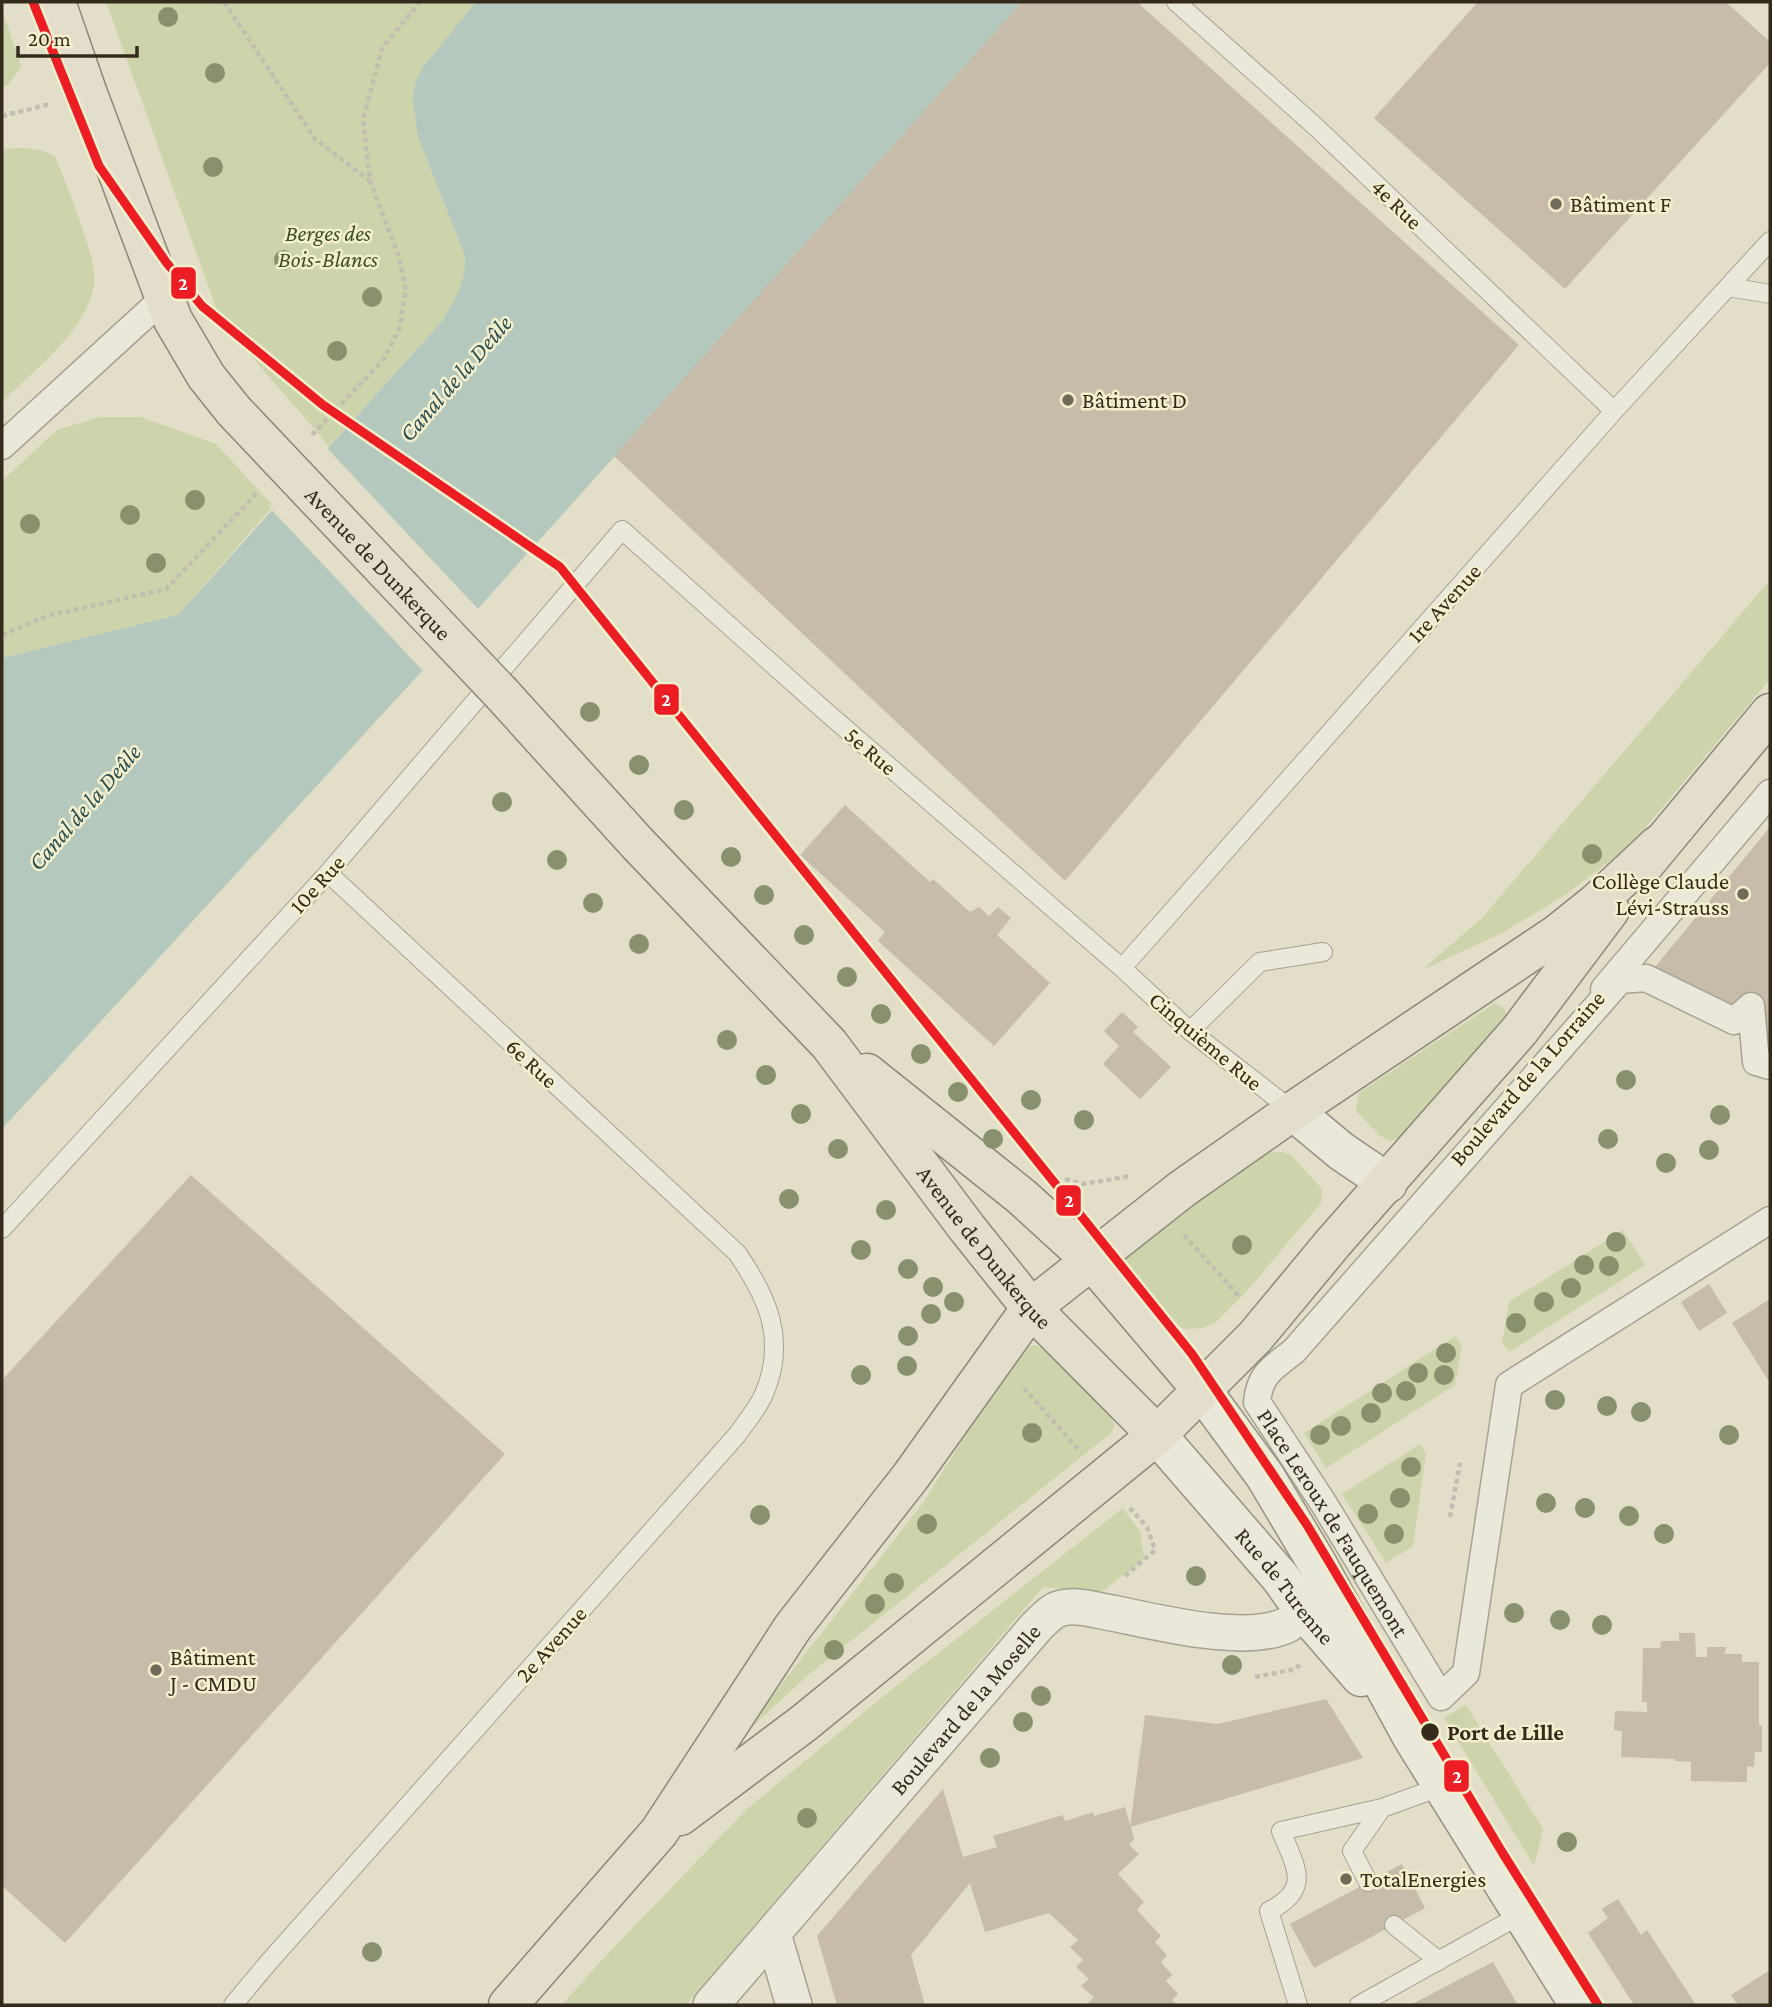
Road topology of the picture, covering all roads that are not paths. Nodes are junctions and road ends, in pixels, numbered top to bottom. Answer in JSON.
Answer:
{"nodes":[{"id":1,"x":56,"y":2,"type":"edge"},
{"id":2,"x":1176,"y":2,"type":"edge"},
{"id":3,"x":1770,"y":241,"type":"edge"},
{"id":4,"x":1728,"y":287,"type":"junction"},
{"id":5,"x":1770,"y":294,"type":"edge"},
{"id":6,"x":165,"y":297,"type":"junction"},
{"id":7,"x":1614,"y":411,"type":"junction"},
{"id":8,"x":2,"y":446,"type":"edge"},
{"id":9,"x":622,"y":530,"type":"joint"},
{"id":10,"x":1770,"y":713,"type":"edge"},
{"id":11,"x":1770,"y":793,"type":"edge"},
{"id":12,"x":1658,"y":845,"type":"junction"},
{"id":13,"x":328,"y":873,"type":"junction"},
{"id":14,"x":1323,"y":952,"type":"dead end"},
{"id":15,"x":1122,"y":968,"type":"junction"},
{"id":16,"x":1190,"y":1031,"type":"junction"},
{"id":17,"x":829,"y":1044,"type":"junction"},
{"id":18,"x":1770,"y":1066,"type":"edge"},
{"id":19,"x":1293,"y":1111,"type":"junction"},
{"id":20,"x":1388,"y":1183,"type":"junction"},
{"id":21,"x":1770,"y":1220,"type":"edge"},
{"id":22,"x":2,"y":1229,"type":"edge"},
{"id":23,"x":737,"y":1253,"type":"joint"},
{"id":24,"x":1092,"y":1261,"type":"junction"},
{"id":25,"x":1031,"y":1308,"type":"junction"},
{"id":26,"x":1278,"y":1358,"type":"dead end"},
{"id":27,"x":1201,"y":1389,"type":"junction"},
{"id":28,"x":1157,"y":1436,"type":"junction"},
{"id":29,"x":1304,"y":1611,"type":"junction"},
{"id":30,"x":1412,"y":1737,"type":"junction"},
{"id":31,"x":1443,"y":1786,"type":"junction"},
{"id":32,"x":1382,"y":1808,"type":"junction"},
{"id":33,"x":659,"y":1832,"type":"junction"},
{"id":34,"x":1368,"y":1882,"type":"dead end"},
{"id":35,"x":1522,"y":1914,"type":"junction"},
{"id":36,"x":1394,"y":1925,"type":"dead end"},
{"id":37,"x":773,"y":1934,"type":"junction"},
{"id":38,"x":1439,"y":1961,"type":"junction"},
{"id":39,"x":233,"y":2005,"type":"edge"},
{"id":40,"x":508,"y":2005,"type":"edge"},
{"id":41,"x":711,"y":2005,"type":"edge"},
{"id":42,"x":794,"y":2005,"type":"edge"},
{"id":43,"x":1298,"y":2005,"type":"edge"},
{"id":44,"x":1359,"y":2005,"type":"edge"},
{"id":45,"x":1579,"y":2005,"type":"edge"}],
"edges":[{"from":1,"to":6,"type":"main road","name":"Avenue de Dunkerque"},
{"from":2,"to":7,"type":"lane","name":"4e Rue"},
{"from":3,"to":4,"type":"lane","name":"1re Avenue"},
{"from":4,"to":5,"type":"lane"},
{"from":4,"to":7,"type":"lane","name":"1re Avenue"},
{"from":6,"to":8,"type":"street"},
{"from":6,"to":17,"type":"main road","name":"Avenue de Dunkerque","bridge":true},
{"from":7,"to":15,"type":"lane","name":"1re Avenue"},
{"from":9,"to":13,"type":"lane","name":"10e Rue"},
{"from":9,"to":15,"type":"lane","name":"5e Rue"},
{"from":10,"to":12,"type":"main road","name":"Boulevard de la Lorraine"},
{"from":11,"to":26,"type":"street","name":"Boulevard de la Lorraine"},
{"from":12,"to":19,"type":"main road","name":"Boulevard de la Lorraine"},
{"from":12,"to":20,"type":"main road","name":"Boulevard de la Lorraine"},
{"from":13,"to":22,"type":"lane","name":"10e Rue"},
{"from":13,"to":23,"type":"lane","name":"6e Rue"},
{"from":14,"to":16,"type":"lane"},
{"from":15,"to":16,"type":"lane","name":"Cinquième Rue"},
{"from":16,"to":19,"type":"lane","name":"Cinquième Rue"},
{"from":17,"to":24,"type":"main road","name":"Avenue de Dunkerque"},
{"from":17,"to":25,"type":"main road","name":"Avenue de Dunkerque"},
{"from":18,"to":21,"type":"street","name":"Place Leroux de Fauquemont"},
{"from":19,"to":20,"type":"main road"},
{"from":19,"to":24,"type":"main road","name":"Boulevard de la Lorraine"},
{"from":20,"to":27,"type":"main road","name":"Boulevard de la Lorraine"},
{"from":23,"to":39,"type":"lane","name":"2e Avenue"},
{"from":24,"to":25,"type":"main road","name":"Boulevard de la Lorraine"},
{"from":24,"to":27,"type":"main road","name":"Avenue de Dunkerque"},
{"from":25,"to":28,"type":"main road","name":"Avenue de Dunkerque"},
{"from":25,"to":33,"type":"main road"},
{"from":27,"to":28,"type":"main road","name":"Boulevard de la Lorraine"},
{"from":27,"to":30,"type":"main road","name":"Rue de Turenne"},
{"from":28,"to":29,"type":"main road","name":"Rue de Turenne"},
{"from":28,"to":33,"type":"main road"},
{"from":29,"to":30,"type":"main road","name":"Rue de Turenne"},
{"from":29,"to":37,"type":"street","name":"Boulevard de la Moselle"},
{"from":30,"to":31,"type":"main road","name":"Rue de Turenne"},
{"from":31,"to":32,"type":"lane"},
{"from":31,"to":35,"type":"main road","name":"Rue de Turenne"},
{"from":32,"to":34,"type":"lane"},
{"from":32,"to":43,"type":"lane"},
{"from":33,"to":40,"type":"main road"},
{"from":35,"to":38,"type":"lane"},
{"from":35,"to":45,"type":"main road","name":"Rue de Turenne"},
{"from":36,"to":38,"type":"lane"},
{"from":37,"to":41,"type":"street","name":"Boulevard de la Moselle"},
{"from":37,"to":42,"type":"street"},
{"from":38,"to":44,"type":"lane"}]}
